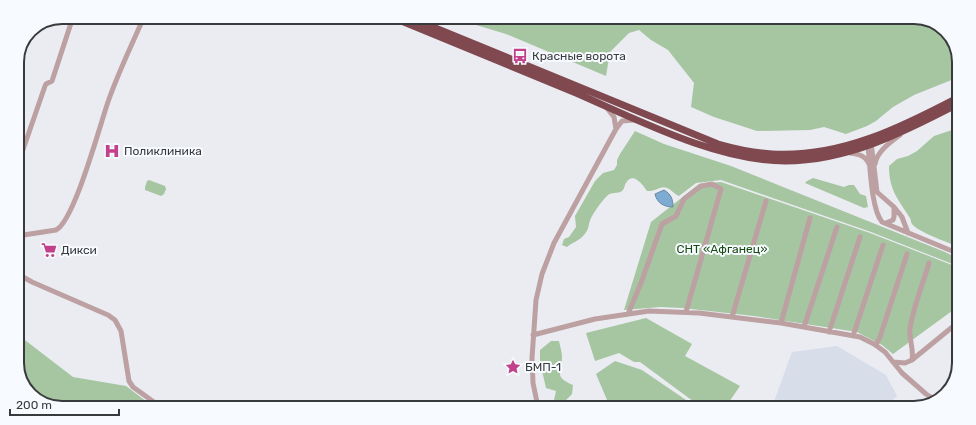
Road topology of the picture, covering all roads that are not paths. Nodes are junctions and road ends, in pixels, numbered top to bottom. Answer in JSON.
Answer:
{"nodes":[{"id":1,"x":71,"y":24,"type":"edge"},
{"id":2,"x":141,"y":24,"type":"edge"},
{"id":3,"x":408,"y":24,"type":"edge"},
{"id":4,"x":426,"y":24,"type":"edge"},
{"id":5,"x":952,"y":100,"type":"edge"},
{"id":6,"x":605,"y":106,"type":"junction"},
{"id":7,"x":952,"y":107,"type":"edge"},
{"id":8,"x":637,"y":120,"type":"junction"},
{"id":9,"x":616,"y":129,"type":"junction"},
{"id":10,"x":907,"y":130,"type":"junction"},
{"id":11,"x":870,"y":143,"type":"junction"},
{"id":12,"x":24,"y":147,"type":"edge"},
{"id":13,"x":844,"y":153,"type":"junction"},
{"id":14,"x":872,"y":169,"type":"junction"},
{"id":15,"x":766,"y":201,"type":"dead end"},
{"id":16,"x":894,"y":207,"type":"junction"},
{"id":17,"x":810,"y":218,"type":"dead end"},
{"id":18,"x":886,"y":224,"type":"junction"},
{"id":19,"x":837,"y":227,"type":"dead end"},
{"id":20,"x":908,"y":233,"type":"junction"},
{"id":21,"x":24,"y":235,"type":"edge"},
{"id":22,"x":860,"y":237,"type":"dead end"},
{"id":23,"x":882,"y":245,"type":"dead end"},
{"id":24,"x":952,"y":251,"type":"edge"},
{"id":25,"x":907,"y":254,"type":"dead end"},
{"id":26,"x":929,"y":263,"type":"dead end"},
{"id":27,"x":24,"y":278,"type":"edge"},
{"id":28,"x":686,"y":312,"type":"junction"},
{"id":29,"x":628,"y":314,"type":"junction"},
{"id":30,"x":732,"y":317,"type":"junction"},
{"id":31,"x":781,"y":323,"type":"junction"},
{"id":32,"x":804,"y":327,"type":"junction"},
{"id":33,"x":952,"y":327,"type":"edge"},
{"id":34,"x":829,"y":332,"type":"junction"},
{"id":35,"x":533,"y":335,"type":"junction"},
{"id":36,"x":853,"y":336,"type":"junction"},
{"id":37,"x":876,"y":345,"type":"junction"},
{"id":38,"x":912,"y":360,"type":"junction"},
{"id":39,"x":894,"y":362,"type":"junction"},
{"id":40,"x":932,"y":397,"type":"edge"},
{"id":41,"x":152,"y":401,"type":"edge"},
{"id":42,"x":537,"y":401,"type":"edge"}],
"edges":[{"from":1,"to":12,"type":"street"},
{"from":2,"to":21,"type":"street"},
{"from":3,"to":6,"type":"highway"},
{"from":4,"to":11,"type":"highway"},
{"from":5,"to":11,"type":"highway"},
{"from":6,"to":8,"type":"highway"},
{"from":6,"to":9,"type":"street"},
{"from":7,"to":10,"type":"highway"},
{"from":8,"to":9,"type":"street"},
{"from":8,"to":13,"type":"highway"},
{"from":9,"to":35,"type":"street"},
{"from":10,"to":11,"type":"highway"},
{"from":10,"to":14,"type":"street"},
{"from":11,"to":13,"type":"highway"},
{"from":11,"to":14,"type":"street"},
{"from":13,"to":14,"type":"street"},
{"from":14,"to":16,"type":"street"},
{"from":14,"to":18,"type":"street"},
{"from":15,"to":30,"type":"street"},
{"from":16,"to":18,"type":"street"},
{"from":16,"to":20,"type":"street"},
{"from":17,"to":31,"type":"street"},
{"from":18,"to":20,"type":"street"},
{"from":19,"to":32,"type":"street"},
{"from":20,"to":24,"type":"street"},
{"from":22,"to":34,"type":"street"},
{"from":23,"to":36,"type":"street"},
{"from":25,"to":37,"type":"street"},
{"from":26,"to":38,"type":"street"},
{"from":27,"to":41,"type":"street"},
{"from":28,"to":29,"type":"street"},
{"from":28,"to":29,"type":"street"},
{"from":28,"to":30,"type":"street"},
{"from":29,"to":35,"type":"street"},
{"from":30,"to":31,"type":"street"},
{"from":31,"to":32,"type":"street"},
{"from":32,"to":34,"type":"street"},
{"from":33,"to":38,"type":"street"},
{"from":34,"to":36,"type":"street"},
{"from":35,"to":42,"type":"street"},
{"from":36,"to":37,"type":"street"},
{"from":37,"to":39,"type":"street"},
{"from":38,"to":39,"type":"street"},
{"from":39,"to":40,"type":"street"}]}
